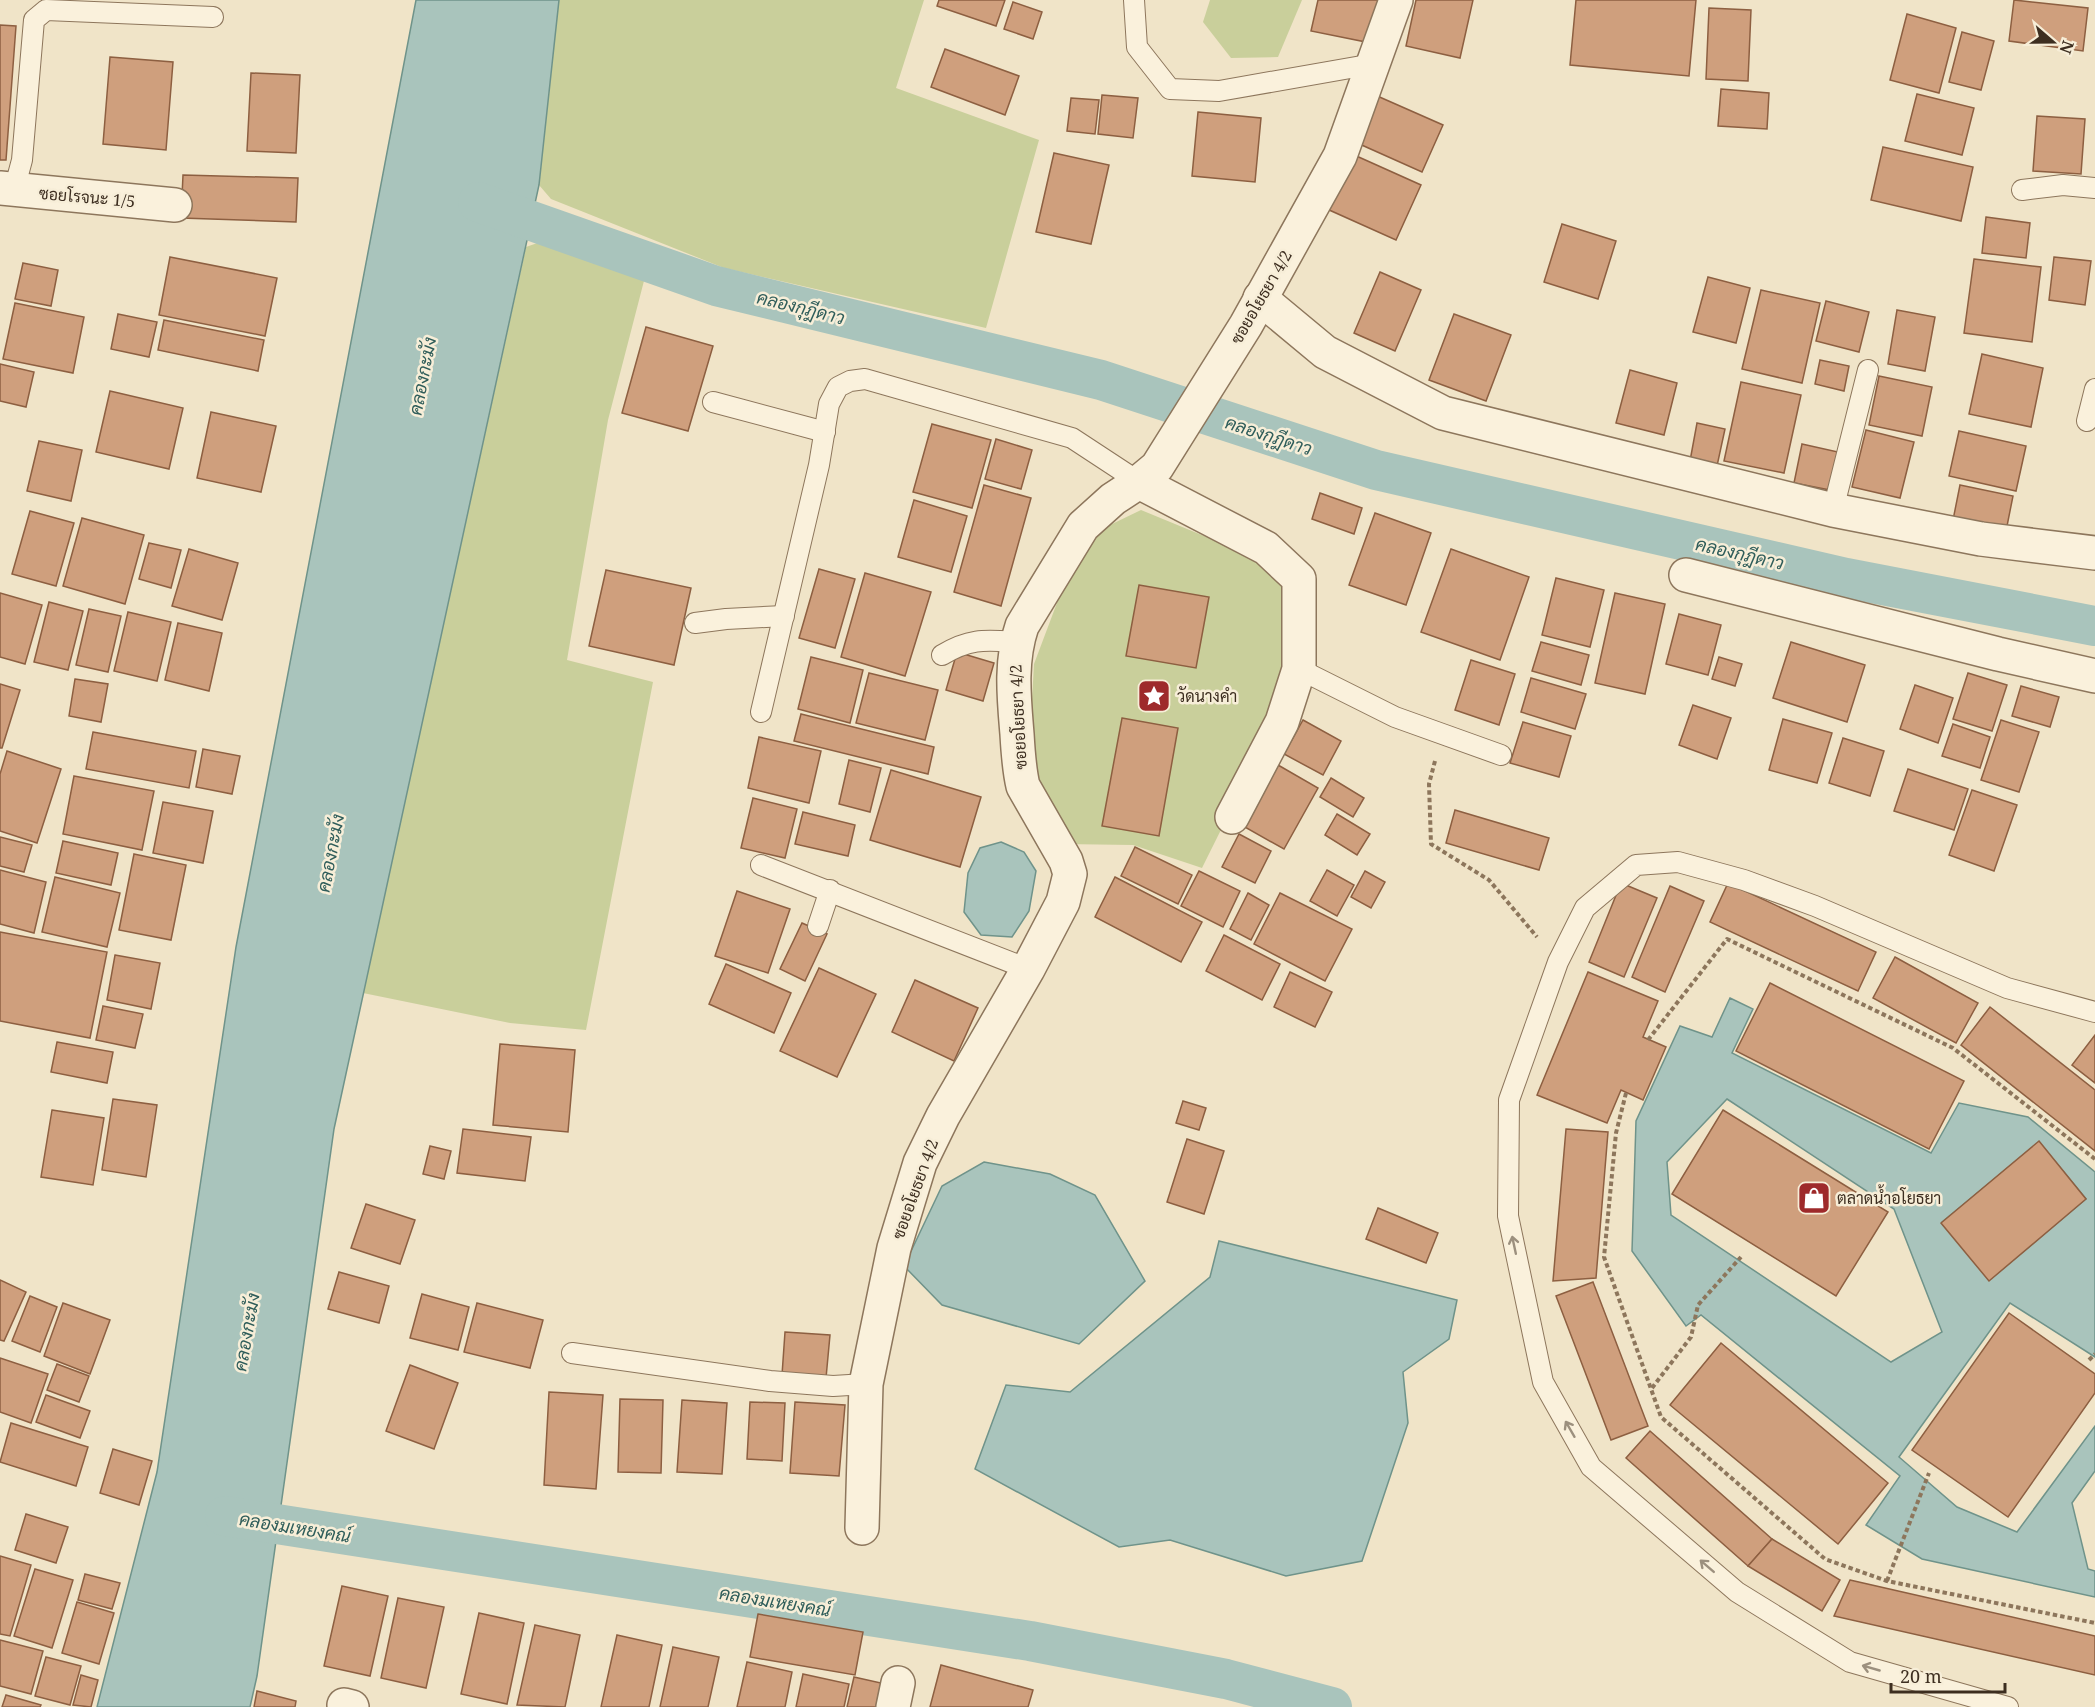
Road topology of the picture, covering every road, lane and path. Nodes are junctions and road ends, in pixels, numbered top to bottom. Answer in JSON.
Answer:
{"nodes":[{"id":1,"x":1134,"y":0,"type":"edge"},
{"id":2,"x":1396,"y":0,"type":"edge"},
{"id":3,"x":213,"y":17,"type":"dead end"},
{"id":4,"x":1373,"y":64,"type":"junction"},
{"id":5,"x":2095,"y":188,"type":"edge"},
{"id":6,"x":7,"y":189,"type":"edge"},
{"id":7,"x":2022,"y":190,"type":"dead end"},
{"id":8,"x":175,"y":205,"type":"dead end"},
{"id":9,"x":1253,"y":311,"type":"junction"},
{"id":10,"x":1868,"y":370,"type":"dead end"},
{"id":11,"x":2095,"y":389,"type":"edge"},
{"id":12,"x":713,"y":402,"type":"dead end"},
{"id":13,"x":2086,"y":421,"type":"dead end"},
{"id":14,"x":825,"y":432,"type":"junction"},
{"id":15,"x":1148,"y":474,"type":"junction"},
{"id":16,"x":1833,"y":510,"type":"junction"},
{"id":17,"x":2095,"y":553,"type":"edge"},
{"id":18,"x":1686,"y":575,"type":"dead end"},
{"id":19,"x":784,"y":616,"type":"junction"},
{"id":20,"x":695,"y":623,"type":"dead end"},
{"id":21,"x":1017,"y":642,"type":"junction"},
{"id":22,"x":942,"y":656,"type":"dead end"},
{"id":23,"x":1299,"y":669,"type":"junction"},
{"id":24,"x":2095,"y":676,"type":"edge"},
{"id":25,"x":761,"y":712,"type":"dead end"},
{"id":26,"x":1441,"y":734,"type":"junction"},
{"id":27,"x":1501,"y":755,"type":"dead end"},
{"id":28,"x":1232,"y":817,"type":"dead end"},
{"id":29,"x":761,"y":865,"type":"dead end"},
{"id":30,"x":830,"y":890,"type":"junction"},
{"id":31,"x":818,"y":927,"type":"dead end"},
{"id":32,"x":1558,"y":962,"type":"junction"},
{"id":33,"x":1028,"y":969,"type":"junction"},
{"id":34,"x":2095,"y":1012,"type":"edge"},
{"id":35,"x":1648,"y":1040,"type":"dead end"},
{"id":36,"x":1626,"y":1093,"type":"dead end"},
{"id":37,"x":2095,"y":1159,"type":"edge"},
{"id":38,"x":1741,"y":1257,"type":"dead end"},
{"id":39,"x":572,"y":1353,"type":"dead end"},
{"id":40,"x":2095,"y":1354,"type":"edge"},
{"id":41,"x":2089,"y":1360,"type":"dead end"},
{"id":42,"x":866,"y":1384,"type":"junction"},
{"id":43,"x":1651,"y":1389,"type":"junction"},
{"id":44,"x":1929,"y":1473,"type":"dead end"},
{"id":45,"x":862,"y":1528,"type":"dead end"},
{"id":46,"x":1887,"y":1581,"type":"junction"},
{"id":47,"x":2095,"y":1623,"type":"edge"},
{"id":48,"x":2008,"y":1707,"type":"edge"}],
"edges":[{"from":1,"to":4,"type":"lane"},
{"from":2,"to":4,"type":"street","name":"ซอยอโยธยา 4/2"},
{"from":3,"to":6,"type":"lane"},
{"from":4,"to":9,"type":"street","name":"ซอยอโยธยา 4/2"},
{"from":5,"to":7,"type":"lane"},
{"from":6,"to":8,"type":"street","name":"ซอยโรจนะ 1/5"},
{"from":9,"to":15,"type":"street","name":"ซอยอโยธยา 4/2"},
{"from":9,"to":16,"type":"street"},
{"from":10,"to":16,"type":"lane"},
{"from":11,"to":13,"type":"lane"},
{"from":12,"to":14,"type":"lane"},
{"from":14,"to":15,"type":"lane"},
{"from":14,"to":19,"type":"lane"},
{"from":15,"to":21,"type":"street","name":"ซอยอโยธยา 4/2"},
{"from":15,"to":23,"type":"street"},
{"from":16,"to":17,"type":"street"},
{"from":18,"to":24,"type":"street"},
{"from":19,"to":20,"type":"lane"},
{"from":19,"to":25,"type":"lane"},
{"from":21,"to":22,"type":"lane"},
{"from":21,"to":33,"type":"street","name":"ซอยอโยธยา 4/2"},
{"from":23,"to":26,"type":"lane"},
{"from":23,"to":28,"type":"street"},
{"from":26,"to":27,"type":"lane"},
{"from":26,"to":32,"type":"path"},
{"from":29,"to":30,"type":"lane"},
{"from":30,"to":31,"type":"lane"},
{"from":30,"to":33,"type":"lane"},
{"from":32,"to":34,"type":"lane"},
{"from":48,"to":32,"type":"lane","one_way":true},
{"from":33,"to":42,"type":"street","name":"ซอยอโยธยา 4/2"},
{"from":35,"to":37,"type":"path"},
{"from":36,"to":43,"type":"path"},
{"from":38,"to":43,"type":"path"},
{"from":39,"to":42,"type":"lane"},
{"from":40,"to":41,"type":"path"},
{"from":42,"to":45,"type":"street","name":"ซอยอโยธยา 4/2"},
{"from":43,"to":46,"type":"path"},
{"from":44,"to":46,"type":"path"},
{"from":46,"to":47,"type":"path"}]}
